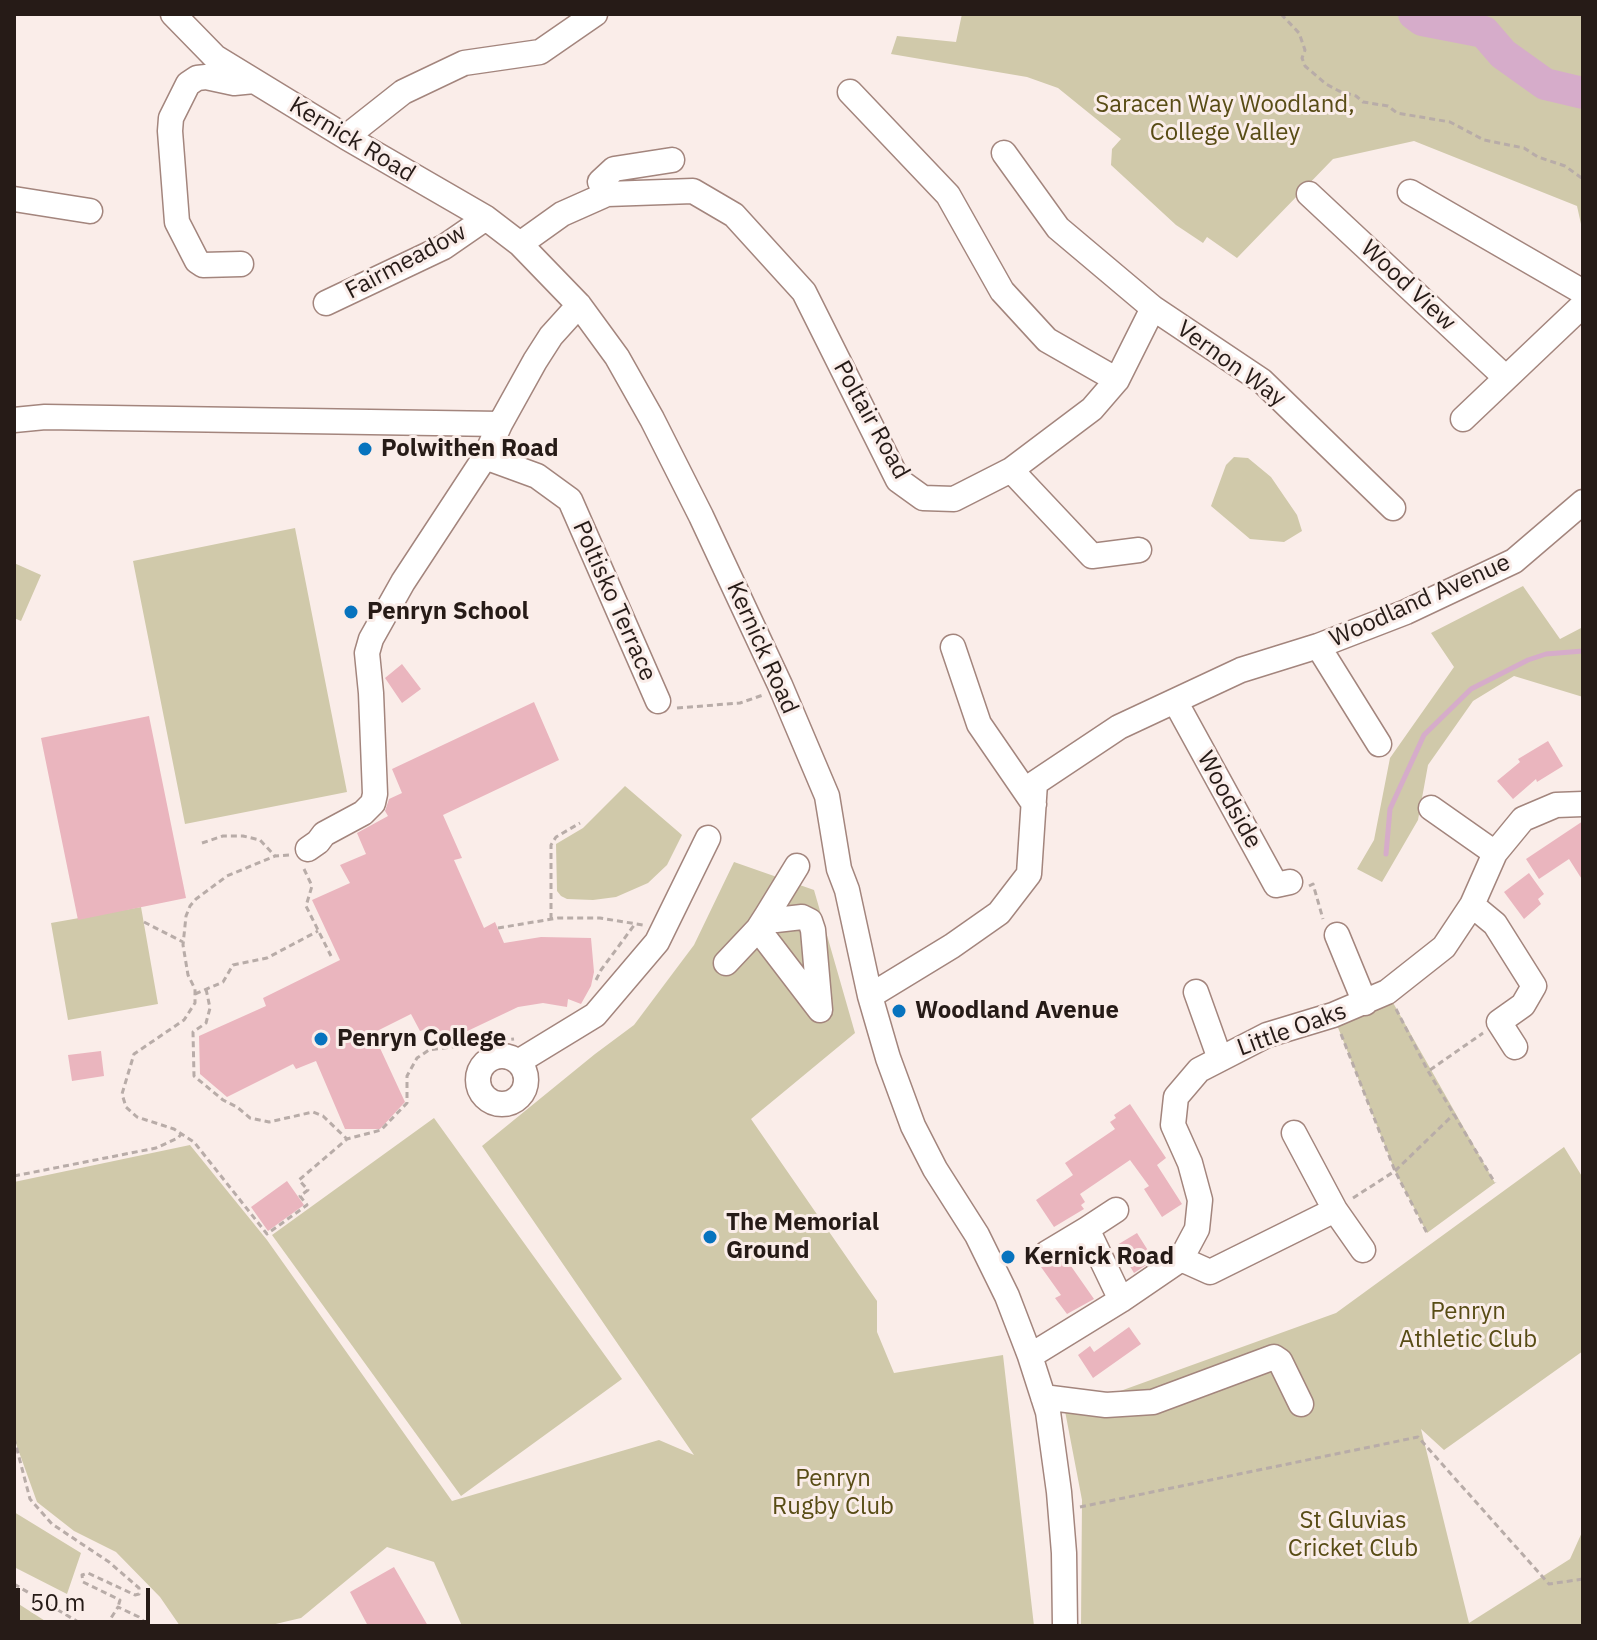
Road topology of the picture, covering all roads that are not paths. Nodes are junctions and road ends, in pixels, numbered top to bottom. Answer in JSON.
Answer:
{"nodes":[{"id":1,"x":173,"y":14,"type":"edge"},
{"id":2,"x":595,"y":14,"type":"edge"},
{"id":3,"x":254,"y":81,"type":"junction"},
{"id":4,"x":850,"y":92,"type":"dead end"},
{"id":5,"x":346,"y":137,"type":"junction"},
{"id":6,"x":1004,"y":153,"type":"dead end"},
{"id":7,"x":672,"y":160,"type":"dead end"},
{"id":8,"x":1410,"y":192,"type":"dead end"},
{"id":9,"x":607,"y":194,"type":"junction"},
{"id":10,"x":1309,"y":194,"type":"dead end"},
{"id":11,"x":14,"y":199,"type":"edge"},
{"id":12,"x":90,"y":211,"type":"dead end"},
{"id":13,"x":486,"y":218,"type":"junction"},
{"id":14,"x":520,"y":244,"type":"junction"},
{"id":15,"x":241,"y":264,"type":"dead end"},
{"id":16,"x":1583,"y":292,"type":"edge"},
{"id":17,"x":326,"y":303,"type":"dead end"},
{"id":18,"x":579,"y":305,"type":"junction"},
{"id":19,"x":1583,"y":305,"type":"edge"},
{"id":20,"x":1153,"y":308,"type":"junction"},
{"id":21,"x":1506,"y":378,"type":"junction"},
{"id":22,"x":1117,"y":380,"type":"junction"},
{"id":23,"x":1463,"y":419,"type":"dead end"},
{"id":24,"x":14,"y":420,"type":"edge"},
{"id":25,"x":500,"y":424,"type":"junction"},
{"id":26,"x":485,"y":457,"type":"junction"},
{"id":27,"x":1011,"y":470,"type":"junction"},
{"id":28,"x":1583,"y":502,"type":"edge"},
{"id":29,"x":1393,"y":508,"type":"dead end"},
{"id":30,"x":1139,"y":550,"type":"dead end"},
{"id":31,"x":1318,"y":646,"type":"junction"},
{"id":32,"x":953,"y":647,"type":"dead end"},
{"id":33,"x":658,"y":701,"type":"road end"},
{"id":34,"x":1175,"y":701,"type":"junction"},
{"id":35,"x":1379,"y":744,"type":"dead end"},
{"id":36,"x":1034,"y":804,"type":"junction"},
{"id":37,"x":1583,"y":804,"type":"edge"},
{"id":38,"x":1431,"y":808,"type":"dead end"},
{"id":39,"x":708,"y":838,"type":"dead end"},
{"id":40,"x":1495,"y":853,"type":"junction"},
{"id":41,"x":304,"y":855,"type":"road end"},
{"id":42,"x":797,"y":866,"type":"dead end"},
{"id":43,"x":1301,"y":883,"type":"road end"},
{"id":44,"x":1472,"y":905,"type":"junction"},
{"id":45,"x":1337,"y":935,"type":"road end"},
{"id":46,"x":726,"y":963,"type":"dead end"},
{"id":47,"x":1196,"y":992,"type":"dead end"},
{"id":48,"x":870,"y":996,"type":"junction"},
{"id":49,"x":1376,"y":997,"type":"junction"},
{"id":50,"x":1515,"y":1047,"type":"dead end"},
{"id":51,"x":518,"y":1050,"type":"road end"},
{"id":52,"x":1220,"y":1059,"type":"junction"},
{"id":53,"x":1294,"y":1133,"type":"dead end"},
{"id":54,"x":1116,"y":1210,"type":"dead end"},
{"id":55,"x":1335,"y":1210,"type":"junction"},
{"id":56,"x":1087,"y":1229,"type":"junction"},
{"id":57,"x":1363,"y":1250,"type":"dead end"},
{"id":58,"x":1047,"y":1253,"type":"dead end"},
{"id":59,"x":1181,"y":1259,"type":"junction"},
{"id":60,"x":1121,"y":1300,"type":"junction"},
{"id":61,"x":1030,"y":1356,"type":"junction"},
{"id":62,"x":1043,"y":1397,"type":"junction"},
{"id":63,"x":1301,"y":1404,"type":"dead end"},
{"id":64,"x":1065,"y":1626,"type":"edge"}],
"edges":[{"from":1,"to":3,"type":"street","name":"Kernick Road"},
{"from":2,"to":5,"type":"street"},
{"from":3,"to":5,"type":"street","name":"Kernick Road"},
{"from":3,"to":15,"type":"street"},
{"from":4,"to":22,"type":"street"},
{"from":5,"to":13,"type":"street","name":"Kernick Road"},
{"from":6,"to":20,"type":"street"},
{"from":7,"to":9,"type":"street"},
{"from":8,"to":16,"type":"street"},
{"from":9,"to":14,"type":"street","name":"Poltair Road"},
{"from":9,"to":27,"type":"street","name":"Poltair Road"},
{"from":10,"to":21,"type":"street","name":"Wood View"},
{"from":11,"to":12,"type":"street"},
{"from":13,"to":14,"type":"street","name":"Kernick Road"},
{"from":13,"to":17,"type":"street","name":"Fairmeadow"},
{"from":14,"to":18,"type":"street","name":"Kernick Road"},
{"from":18,"to":25,"type":"street"},
{"from":18,"to":48,"type":"street","name":"Kernick Road"},
{"from":19,"to":21,"type":"street"},
{"from":20,"to":22,"type":"street","name":"Poltair Road"},
{"from":20,"to":29,"type":"street","name":"Vernon Way"},
{"from":21,"to":23,"type":"street"},
{"from":22,"to":27,"type":"street","name":"Poltair Road"},
{"from":24,"to":25,"type":"street"},
{"from":25,"to":26,"type":"street"},
{"from":26,"to":33,"type":"street","name":"Poltisko Terrace"},
{"from":26,"to":41,"type":"street"},
{"from":27,"to":30,"type":"street"},
{"from":28,"to":31,"type":"street","name":"Woodland Avenue"},
{"from":31,"to":34,"type":"street","name":"Woodland Avenue"},
{"from":31,"to":35,"type":"street"},
{"from":32,"to":36,"type":"street"},
{"from":34,"to":36,"type":"street","name":"Woodland Avenue"},
{"from":34,"to":43,"type":"street","name":"Woodside"},
{"from":36,"to":48,"type":"street","name":"Woodland Avenue"},
{"from":37,"to":40,"type":"street","name":"Little Oaks"},
{"from":38,"to":40,"type":"street"},
{"from":39,"to":51,"type":"street"},
{"from":40,"to":44,"type":"street","name":"Little Oaks"},
{"from":42,"to":46,"type":"street"},
{"from":44,"to":49,"type":"street","name":"Little Oaks"},
{"from":44,"to":50,"type":"street"},
{"from":45,"to":49,"type":"street","name":"Little Oaks"},
{"from":47,"to":52,"type":"street","name":"Little Oaks"},
{"from":48,"to":61,"type":"street","name":"Kernick Road"},
{"from":49,"to":52,"type":"street","name":"Little Oaks"},
{"from":52,"to":59,"type":"street","name":"Little Oaks"},
{"from":53,"to":55,"type":"street"},
{"from":54,"to":56,"type":"street"},
{"from":55,"to":57,"type":"street"},
{"from":55,"to":59,"type":"street"},
{"from":56,"to":58,"type":"street"},
{"from":56,"to":60,"type":"street"},
{"from":59,"to":60,"type":"street"},
{"from":60,"to":61,"type":"street"},
{"from":61,"to":62,"type":"street","name":"Kernick Road"},
{"from":62,"to":63,"type":"street"},
{"from":62,"to":64,"type":"street","name":"Kernick Road"}]}
